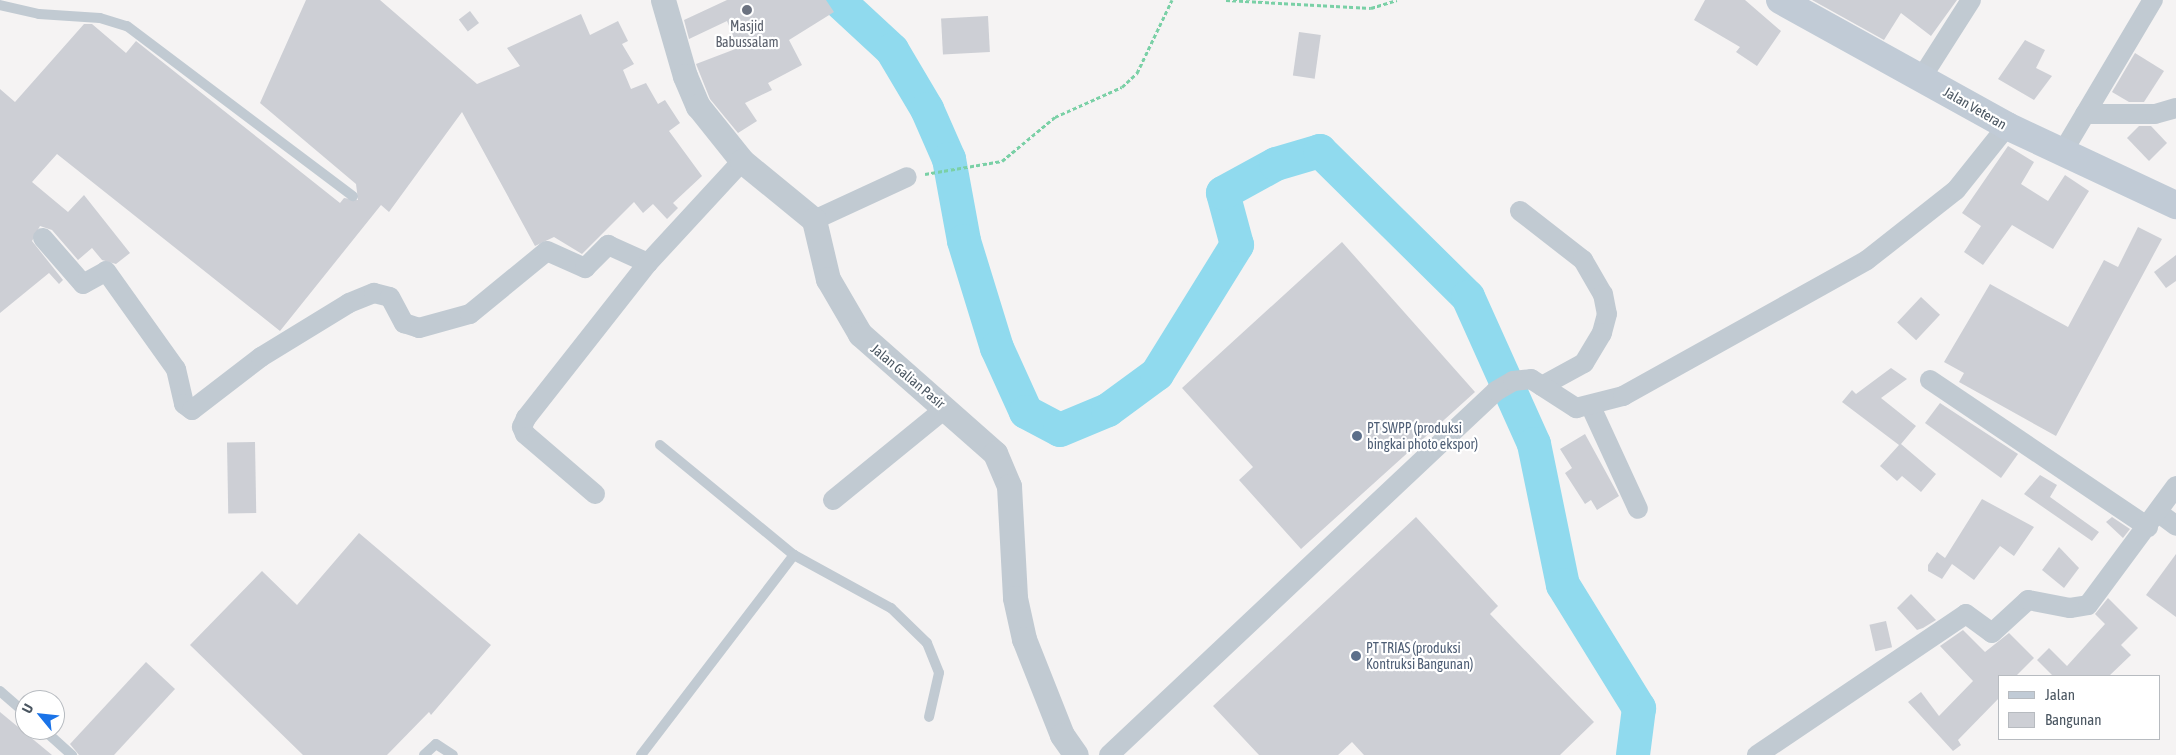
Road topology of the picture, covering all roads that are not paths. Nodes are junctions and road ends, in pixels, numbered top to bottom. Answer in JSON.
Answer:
{"nodes":[{"id":1,"x":663,"y":0,"type":"edge"},
{"id":2,"x":1780,"y":0,"type":"edge"},
{"id":3,"x":1971,"y":0,"type":"edge"},
{"id":4,"x":2153,"y":0,"type":"edge"},
{"id":5,"x":0,"y":5,"type":"edge"},
{"id":6,"x":1922,"y":77,"type":"junction"},
{"id":7,"x":2176,"y":108,"type":"edge"},
{"id":8,"x":2085,"y":114,"type":"junction"},
{"id":9,"x":2007,"y":126,"type":"junction"},
{"id":10,"x":2062,"y":153,"type":"junction"},
{"id":11,"x":742,"y":161,"type":"junction"},
{"id":12,"x":907,"y":177,"type":"road end"},
{"id":13,"x":353,"y":196,"type":"dead end"},
{"id":14,"x":2176,"y":205,"type":"edge"},
{"id":15,"x":1520,"y":211,"type":"dead end"},
{"id":16,"x":814,"y":220,"type":"junction"},
{"id":17,"x":43,"y":238,"type":"dead end"},
{"id":18,"x":648,"y":262,"type":"junction"},
{"id":19,"x":1930,"y":380,"type":"dead end"},
{"id":20,"x":1542,"y":386,"type":"junction"},
{"id":21,"x":1591,"y":407,"type":"junction"},
{"id":22,"x":946,"y":408,"type":"junction"},
{"id":23,"x":660,"y":445,"type":"dead end"},
{"id":24,"x":2176,"y":486,"type":"edge"},
{"id":25,"x":595,"y":494,"type":"dead end"},
{"id":26,"x":833,"y":500,"type":"dead end"},
{"id":27,"x":1638,"y":509,"type":"dead end"},
{"id":28,"x":2154,"y":520,"type":"junction"},
{"id":29,"x":2176,"y":526,"type":"edge"},
{"id":30,"x":794,"y":555,"type":"junction"},
{"id":31,"x":0,"y":691,"type":"edge"},
{"id":32,"x":15,"y":704,"type":"edge"},
{"id":33,"x":929,"y":717,"type":"dead end"},
{"id":34,"x":55,"y":740,"type":"edge"},
{"id":35,"x":72,"y":755,"type":"edge"},
{"id":36,"x":424,"y":755,"type":"edge"},
{"id":37,"x":453,"y":755,"type":"edge"},
{"id":38,"x":641,"y":755,"type":"edge"},
{"id":39,"x":1076,"y":755,"type":"edge"},
{"id":40,"x":1109,"y":755,"type":"edge"},
{"id":41,"x":1757,"y":755,"type":"edge"}],
"edges":[{"from":1,"to":11,"type":"street"},
{"from":2,"to":6,"type":"main road","name":"Jalan Veteran"},
{"from":3,"to":6,"type":"street"},
{"from":4,"to":8,"type":"street"},
{"from":5,"to":13,"type":"lane"},
{"from":6,"to":9,"type":"main road","name":"Jalan Veteran"},
{"from":7,"to":8,"type":"street"},
{"from":8,"to":10,"type":"street"},
{"from":9,"to":10,"type":"main road","name":"Jalan Veteran"},
{"from":9,"to":21,"type":"street"},
{"from":10,"to":14,"type":"main road","name":"Jalan Veteran"},
{"from":11,"to":16,"type":"street"},
{"from":11,"to":18,"type":"street"},
{"from":12,"to":16,"type":"street"},
{"from":15,"to":20,"type":"street"},
{"from":16,"to":22,"type":"street","name":"Jalan Galian Pasir"},
{"from":17,"to":18,"type":"street"},
{"from":18,"to":25,"type":"street"},
{"from":19,"to":28,"type":"street"},
{"from":20,"to":21,"type":"street"},
{"from":20,"to":40,"type":"street"},
{"from":21,"to":27,"type":"street"},
{"from":22,"to":26,"type":"street"},
{"from":22,"to":39,"type":"street","name":"Jalan Galian Pasir"},
{"from":23,"to":30,"type":"lane"},
{"from":24,"to":28,"type":"street"},
{"from":28,"to":29,"type":"street"},
{"from":28,"to":41,"type":"street"},
{"from":30,"to":33,"type":"lane"},
{"from":30,"to":38,"type":"lane"},
{"from":31,"to":32,"type":"lane"},
{"from":34,"to":35,"type":"lane"},
{"from":36,"to":37,"type":"lane"}]}
